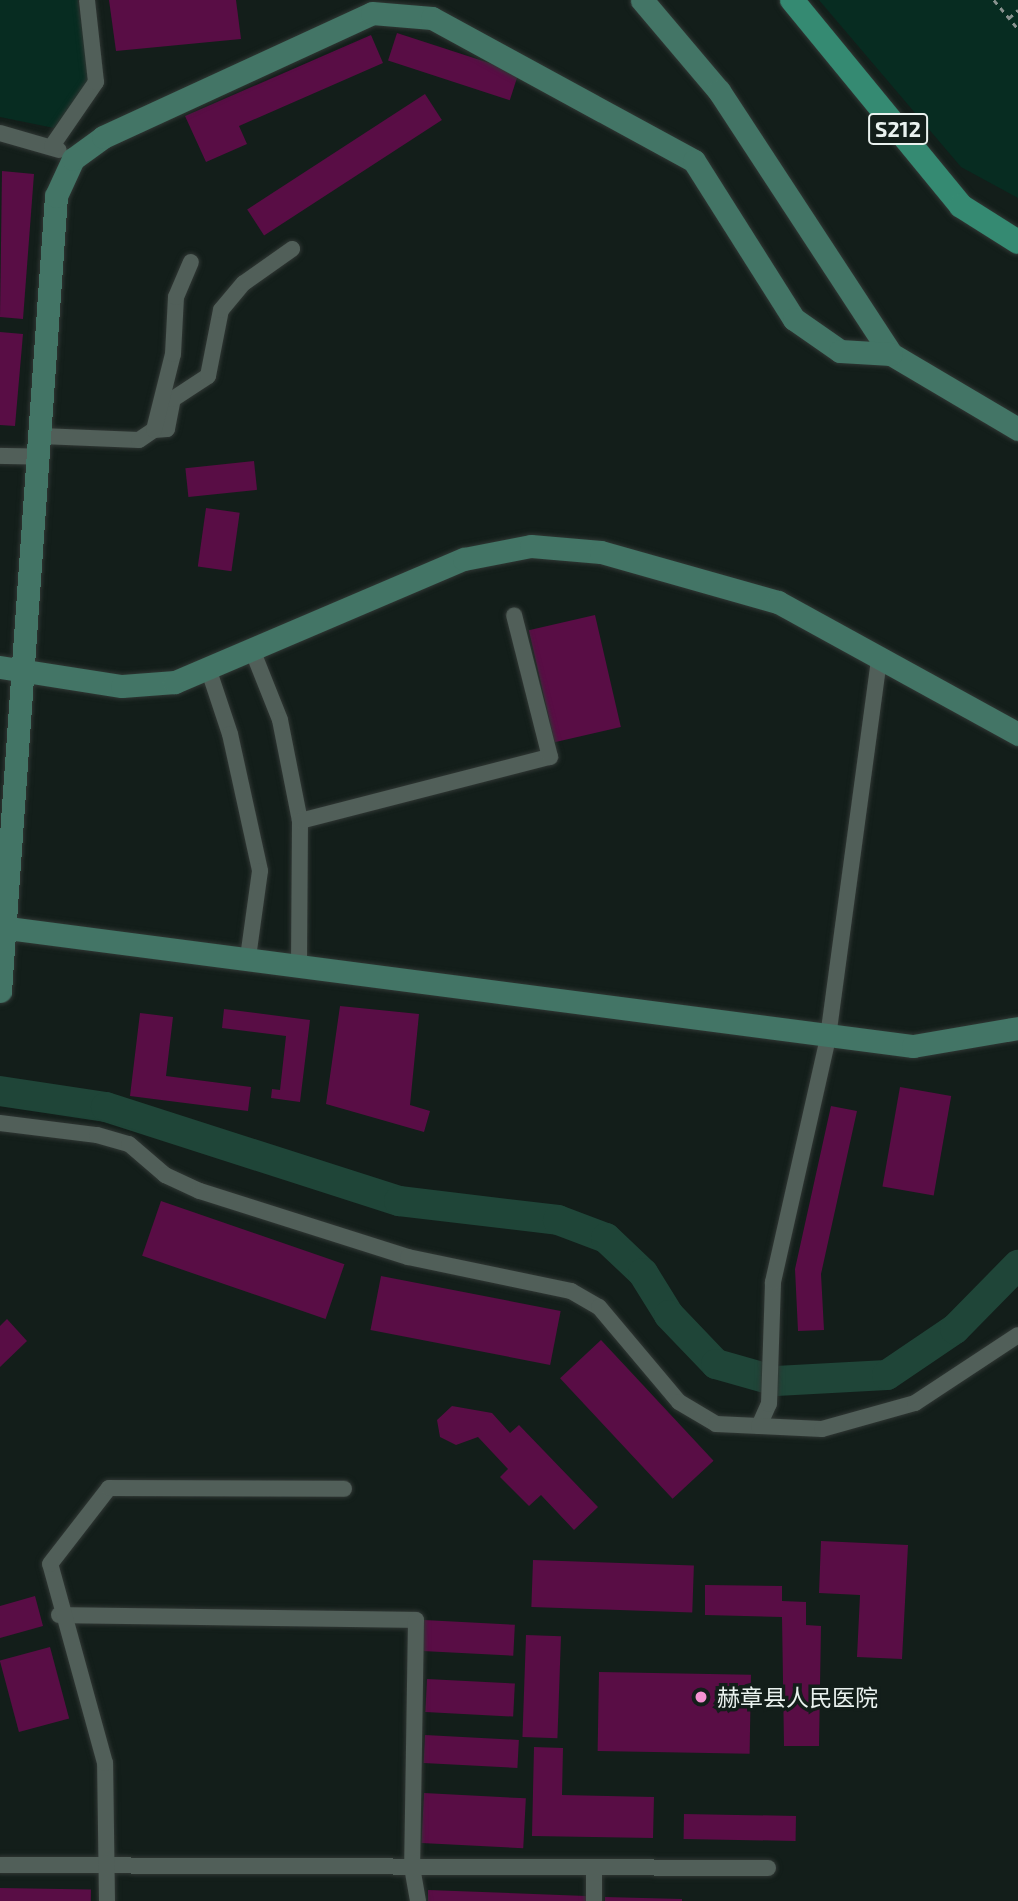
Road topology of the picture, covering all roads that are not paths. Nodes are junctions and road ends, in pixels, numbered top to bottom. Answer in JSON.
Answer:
{"nodes":[{"id":1,"x":87,"y":0,"type":"edge"},
{"id":2,"x":642,"y":0,"type":"edge"},
{"id":3,"x":792,"y":0,"type":"edge"},
{"id":4,"x":0,"y":133,"type":"edge"},
{"id":5,"x":52,"y":146,"type":"junction"},
{"id":6,"x":73,"y":159,"type":"junction"},
{"id":7,"x":1018,"y":242,"type":"edge"},
{"id":8,"x":292,"y":249,"type":"dead end"},
{"id":9,"x":191,"y":262,"type":"dead end"},
{"id":10,"x":891,"y":354,"type":"junction"},
{"id":11,"x":1018,"y":429,"type":"edge"},
{"id":12,"x":153,"y":430,"type":"junction"},
{"id":13,"x":40,"y":446,"type":"junction"},
{"id":14,"x":0,"y":456,"type":"edge"},
{"id":15,"x":514,"y":615,"type":"dead end"},
{"id":16,"x":253,"y":652,"type":"junction"},
{"id":17,"x":879,"y":658,"type":"junction"},
{"id":18,"x":0,"y":667,"type":"edge"},
{"id":19,"x":26,"y":671,"type":"junction"},
{"id":20,"x":209,"y":671,"type":"junction"},
{"id":21,"x":1018,"y":734,"type":"edge"},
{"id":22,"x":7,"y":803,"type":"edge"},
{"id":23,"x":300,"y":821,"type":"junction"},
{"id":24,"x":2,"y":927,"type":"edge"},
{"id":25,"x":248,"y":957,"type":"junction"},
{"id":26,"x":299,"y":963,"type":"junction"},
{"id":27,"x":0,"y":991,"type":"edge"},
{"id":28,"x":1018,"y":1028,"type":"edge"},
{"id":29,"x":828,"y":1037,"type":"junction"},
{"id":30,"x":0,"y":1123,"type":"edge"},
{"id":31,"x":1018,"y":1335,"type":"edge"},
{"id":32,"x":759,"y":1426,"type":"junction"},
{"id":33,"x":344,"y":1489,"type":"dead end"},
{"id":34,"x":59,"y":1615,"type":"junction"},
{"id":35,"x":0,"y":1865,"type":"edge"},
{"id":36,"x":107,"y":1866,"type":"junction"},
{"id":37,"x":412,"y":1867,"type":"junction"},
{"id":38,"x":594,"y":1867,"type":"junction"},
{"id":39,"x":768,"y":1868,"type":"dead end"},
{"id":40,"x":107,"y":1901,"type":"edge"},
{"id":41,"x":418,"y":1901,"type":"edge"},
{"id":42,"x":594,"y":1901,"type":"edge"}],
"edges":[{"from":1,"to":5,"type":"street"},
{"from":2,"to":10,"type":"main road"},
{"from":3,"to":7,"type":"main road","number":"S212"},
{"from":4,"to":5,"type":"street"},
{"from":5,"to":6,"type":"street"},
{"from":6,"to":10,"type":"main road"},
{"from":6,"to":13,"type":"main road"},
{"from":8,"to":12,"type":"street"},
{"from":9,"to":12,"type":"street"},
{"from":10,"to":11,"type":"main road"},
{"from":12,"to":13,"type":"street"},
{"from":13,"to":14,"type":"street"},
{"from":13,"to":19,"type":"main road"},
{"from":15,"to":23,"type":"street"},
{"from":16,"to":17,"type":"main road"},
{"from":16,"to":20,"type":"main road"},
{"from":16,"to":23,"type":"street"},
{"from":17,"to":21,"type":"main road"},
{"from":17,"to":29,"type":"street"},
{"from":18,"to":19,"type":"main road"},
{"from":19,"to":20,"type":"main road"},
{"from":19,"to":22,"type":"main road"},
{"from":20,"to":25,"type":"street"},
{"from":22,"to":24,"type":"main road"},
{"from":23,"to":26,"type":"street"},
{"from":24,"to":25,"type":"main road"},
{"from":24,"to":27,"type":"main road"},
{"from":25,"to":26,"type":"main road"},
{"from":26,"to":29,"type":"main road"},
{"from":28,"to":29,"type":"main road"},
{"from":29,"to":32,"type":"street"},
{"from":30,"to":32,"type":"street"},
{"from":31,"to":32,"type":"street"},
{"from":33,"to":34,"type":"street"},
{"from":34,"to":36,"type":"street"},
{"from":34,"to":37,"type":"street"},
{"from":35,"to":36,"type":"street"},
{"from":36,"to":37,"type":"street"},
{"from":36,"to":40,"type":"street"},
{"from":37,"to":38,"type":"street"},
{"from":37,"to":41,"type":"street"},
{"from":38,"to":39,"type":"street"},
{"from":38,"to":42,"type":"street"}]}
